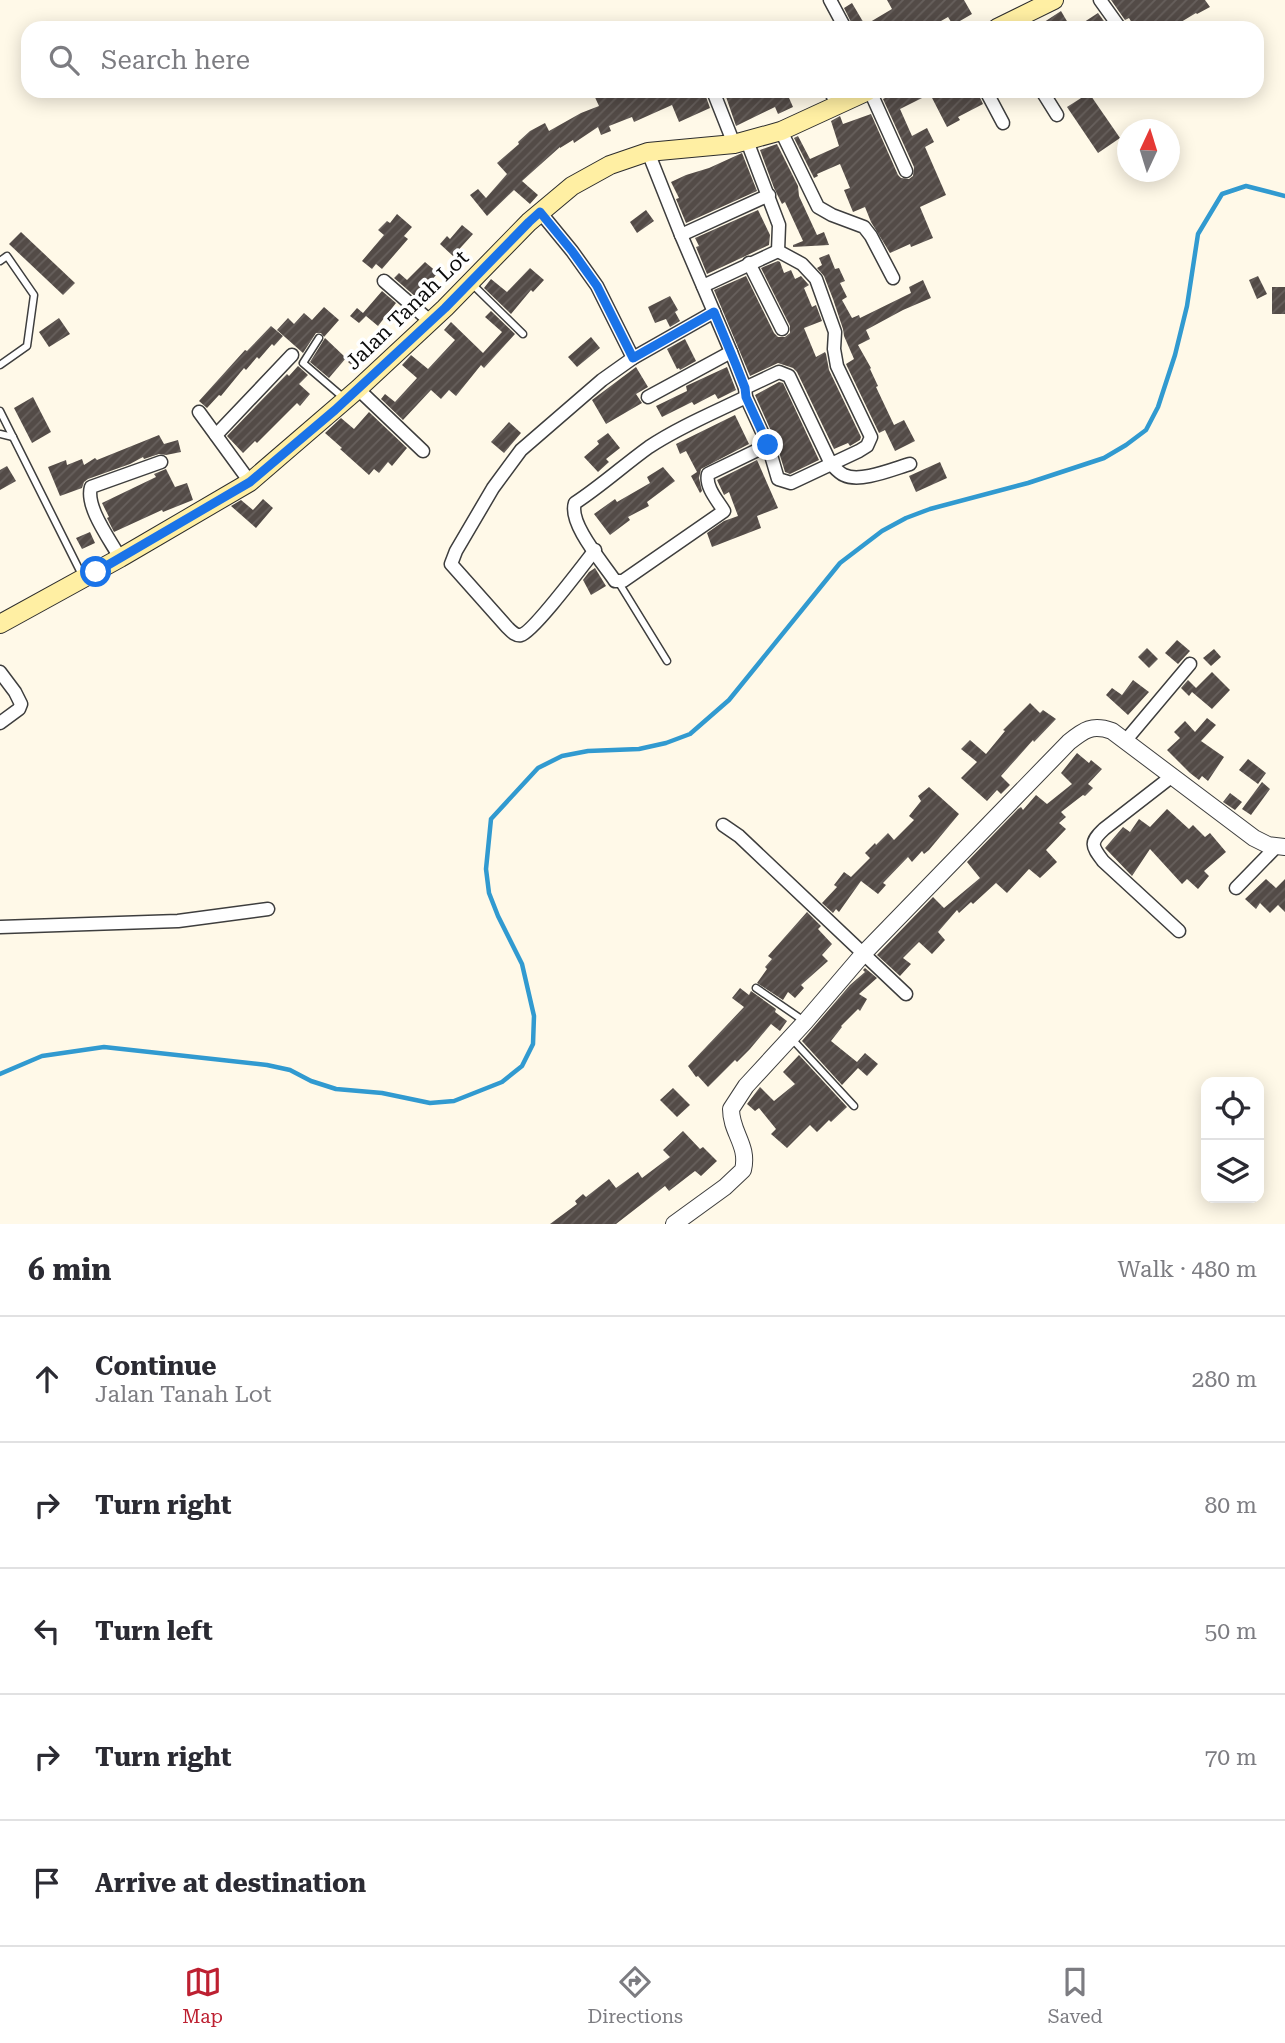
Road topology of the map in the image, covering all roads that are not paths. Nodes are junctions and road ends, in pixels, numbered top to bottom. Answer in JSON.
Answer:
{"nodes":[{"id":1,"x":830,"y":0,"type":"edge"},
{"id":2,"x":1054,"y":0,"type":"edge"},
{"id":3,"x":1100,"y":0,"type":"edge"},
{"id":4,"x":841,"y":21,"type":"edge"},
{"id":5,"x":1014,"y":21,"type":"edge"},
{"id":6,"x":1115,"y":21,"type":"edge"},
{"id":7,"x":717,"y":98,"type":"edge"},
{"id":8,"x":834,"y":98,"type":"edge"},
{"id":9,"x":872,"y":98,"type":"edge"},
{"id":10,"x":990,"y":98,"type":"edge"},
{"id":11,"x":1046,"y":98,"type":"edge"},
{"id":12,"x":1057,"y":115,"type":"dead end"},
{"id":13,"x":1003,"y":123,"type":"dead end"},
{"id":14,"x":781,"y":131,"type":"junction"},
{"id":15,"x":741,"y":142,"type":"junction"},
{"id":16,"x":648,"y":152,"type":"junction"},
{"id":17,"x":906,"y":171,"type":"dead end"},
{"id":18,"x":769,"y":195,"type":"junction"},
{"id":19,"x":540,"y":212,"type":"junction"},
{"id":20,"x":681,"y":235,"type":"junction"},
{"id":21,"x":778,"y":251,"type":"junction"},
{"id":22,"x":0,"y":261,"type":"edge"},
{"id":23,"x":749,"y":263,"type":"junction"},
{"id":24,"x":893,"y":278,"type":"dead end"},
{"id":25,"x":384,"y":281,"type":"dead end"},
{"id":26,"x":470,"y":283,"type":"junction"},
{"id":27,"x":703,"y":286,"type":"junction"},
{"id":28,"x":714,"y":312,"type":"junction"},
{"id":29,"x":431,"y":321,"type":"junction"},
{"id":30,"x":782,"y":329,"type":"dead end"},
{"id":31,"x":523,"y":334,"type":"dead end"},
{"id":32,"x":319,"y":338,"type":"dead end"},
{"id":33,"x":732,"y":352,"type":"junction"},
{"id":34,"x":292,"y":355,"type":"dead end"},
{"id":35,"x":633,"y":358,"type":"junction"},
{"id":36,"x":0,"y":365,"type":"edge"},
{"id":37,"x":745,"y":393,"type":"junction"},
{"id":38,"x":352,"y":395,"type":"junction"},
{"id":39,"x":648,"y":397,"type":"dead end"},
{"id":40,"x":0,"y":411,"type":"edge"},
{"id":41,"x":199,"y":412,"type":"dead end"},
{"id":42,"x":0,"y":434,"type":"edge"},
{"id":43,"x":215,"y":435,"type":"junction"},
{"id":44,"x":13,"y":437,"type":"junction"},
{"id":45,"x":768,"y":445,"type":"junction"},
{"id":46,"x":423,"y":451,"type":"dead end"},
{"id":47,"x":161,"y":462,"type":"dead end"},
{"id":48,"x":831,"y":464,"type":"junction"},
{"id":49,"x":910,"y":464,"type":"dead end"},
{"id":50,"x":250,"y":482,"type":"junction"},
{"id":51,"x":595,"y":550,"type":"junction"},
{"id":52,"x":120,"y":558,"type":"junction"},
{"id":53,"x":83,"y":578,"type":"junction"},
{"id":54,"x":619,"y":583,"type":"junction"},
{"id":55,"x":0,"y":624,"type":"edge"},
{"id":56,"x":667,"y":661,"type":"dead end"},
{"id":57,"x":1190,"y":664,"type":"dead end"},
{"id":58,"x":0,"y":672,"type":"edge"},
{"id":59,"x":0,"y":723,"type":"edge"},
{"id":60,"x":1126,"y":740,"type":"junction"},
{"id":61,"x":1171,"y":777,"type":"junction"},
{"id":62,"x":723,"y":825,"type":"dead end"},
{"id":63,"x":1280,"y":847,"type":"edge"},
{"id":64,"x":1236,"y":888,"type":"dead end"},
{"id":65,"x":268,"y":909,"type":"dead end"},
{"id":66,"x":0,"y":928,"type":"edge"},
{"id":67,"x":1179,"y":931,"type":"dead end"},
{"id":68,"x":864,"y":953,"type":"junction"},
{"id":69,"x":756,"y":988,"type":"dead end"},
{"id":70,"x":905,"y":995,"type":"dead end"},
{"id":71,"x":805,"y":1022,"type":"junction"},
{"id":72,"x":790,"y":1038,"type":"junction"},
{"id":73,"x":854,"y":1106,"type":"dead end"},
{"id":74,"x":674,"y":1224,"type":"edge"}],
"edges":[{"from":1,"to":4,"type":"street"},
{"from":2,"to":5,"type":"main road"},
{"from":3,"to":6,"type":"street"},
{"from":7,"to":15,"type":"street"},
{"from":8,"to":14,"type":"main road","name":"Jalan Tanah Lot"},
{"from":9,"to":17,"type":"street"},
{"from":10,"to":13,"type":"street"},
{"from":11,"to":12,"type":"street"},
{"from":14,"to":15,"type":"main road","name":"Jalan Tanah Lot"},
{"from":14,"to":24,"type":"street"},
{"from":15,"to":16,"type":"main road","name":"Jalan Tanah Lot"},
{"from":15,"to":18,"type":"street"},
{"from":16,"to":19,"type":"main road","name":"Jalan Tanah Lot"},
{"from":16,"to":20,"type":"street"},
{"from":18,"to":20,"type":"street"},
{"from":18,"to":21,"type":"street"},
{"from":19,"to":26,"type":"main road","name":"Jalan Tanah Lot"},
{"from":19,"to":35,"type":"street"},
{"from":20,"to":27,"type":"street"},
{"from":21,"to":23,"type":"street"},
{"from":21,"to":48,"type":"street"},
{"from":22,"to":36,"type":"lane"},
{"from":23,"to":27,"type":"street"},
{"from":23,"to":30,"type":"street"},
{"from":25,"to":29,"type":"street"},
{"from":26,"to":29,"type":"main road","name":"Jalan Tanah Lot"},
{"from":26,"to":31,"type":"lane"},
{"from":27,"to":28,"type":"street"},
{"from":28,"to":33,"type":"street"},
{"from":28,"to":35,"type":"street"},
{"from":29,"to":38,"type":"main road","name":"Jalan Tanah Lot"},
{"from":32,"to":38,"type":"lane"},
{"from":33,"to":37,"type":"street"},
{"from":33,"to":39,"type":"street"},
{"from":34,"to":43,"type":"street"},
{"from":35,"to":51,"type":"street"},
{"from":37,"to":45,"type":"street"},
{"from":37,"to":48,"type":"street"},
{"from":37,"to":51,"type":"street"},
{"from":38,"to":46,"type":"street"},
{"from":38,"to":50,"type":"main road","name":"Jalan Tanah Lot"},
{"from":40,"to":44,"type":"lane"},
{"from":41,"to":43,"type":"street"},
{"from":42,"to":44,"type":"lane"},
{"from":43,"to":50,"type":"street"},
{"from":44,"to":53,"type":"lane"},
{"from":45,"to":48,"type":"street"},
{"from":45,"to":54,"type":"street"},
{"from":47,"to":52,"type":"street"},
{"from":48,"to":49,"type":"street"},
{"from":50,"to":52,"type":"main road","name":"Jalan Tanah Lot"},
{"from":51,"to":54,"type":"street"},
{"from":52,"to":53,"type":"main road","name":"Jalan Tanah Lot"},
{"from":53,"to":55,"type":"main road","name":"Jalan Tanah Lot"},
{"from":54,"to":56,"type":"lane"},
{"from":57,"to":60,"type":"street"},
{"from":58,"to":59,"type":"street"},
{"from":60,"to":61,"type":"street"},
{"from":60,"to":68,"type":"street"},
{"from":61,"to":63,"type":"street"},
{"from":61,"to":67,"type":"street"},
{"from":62,"to":68,"type":"street"},
{"from":63,"to":64,"type":"street"},
{"from":65,"to":66,"type":"street"},
{"from":68,"to":70,"type":"street"},
{"from":68,"to":71,"type":"street"},
{"from":69,"to":71,"type":"lane"},
{"from":71,"to":72,"type":"street"},
{"from":72,"to":73,"type":"lane"},
{"from":72,"to":74,"type":"street"}]}
